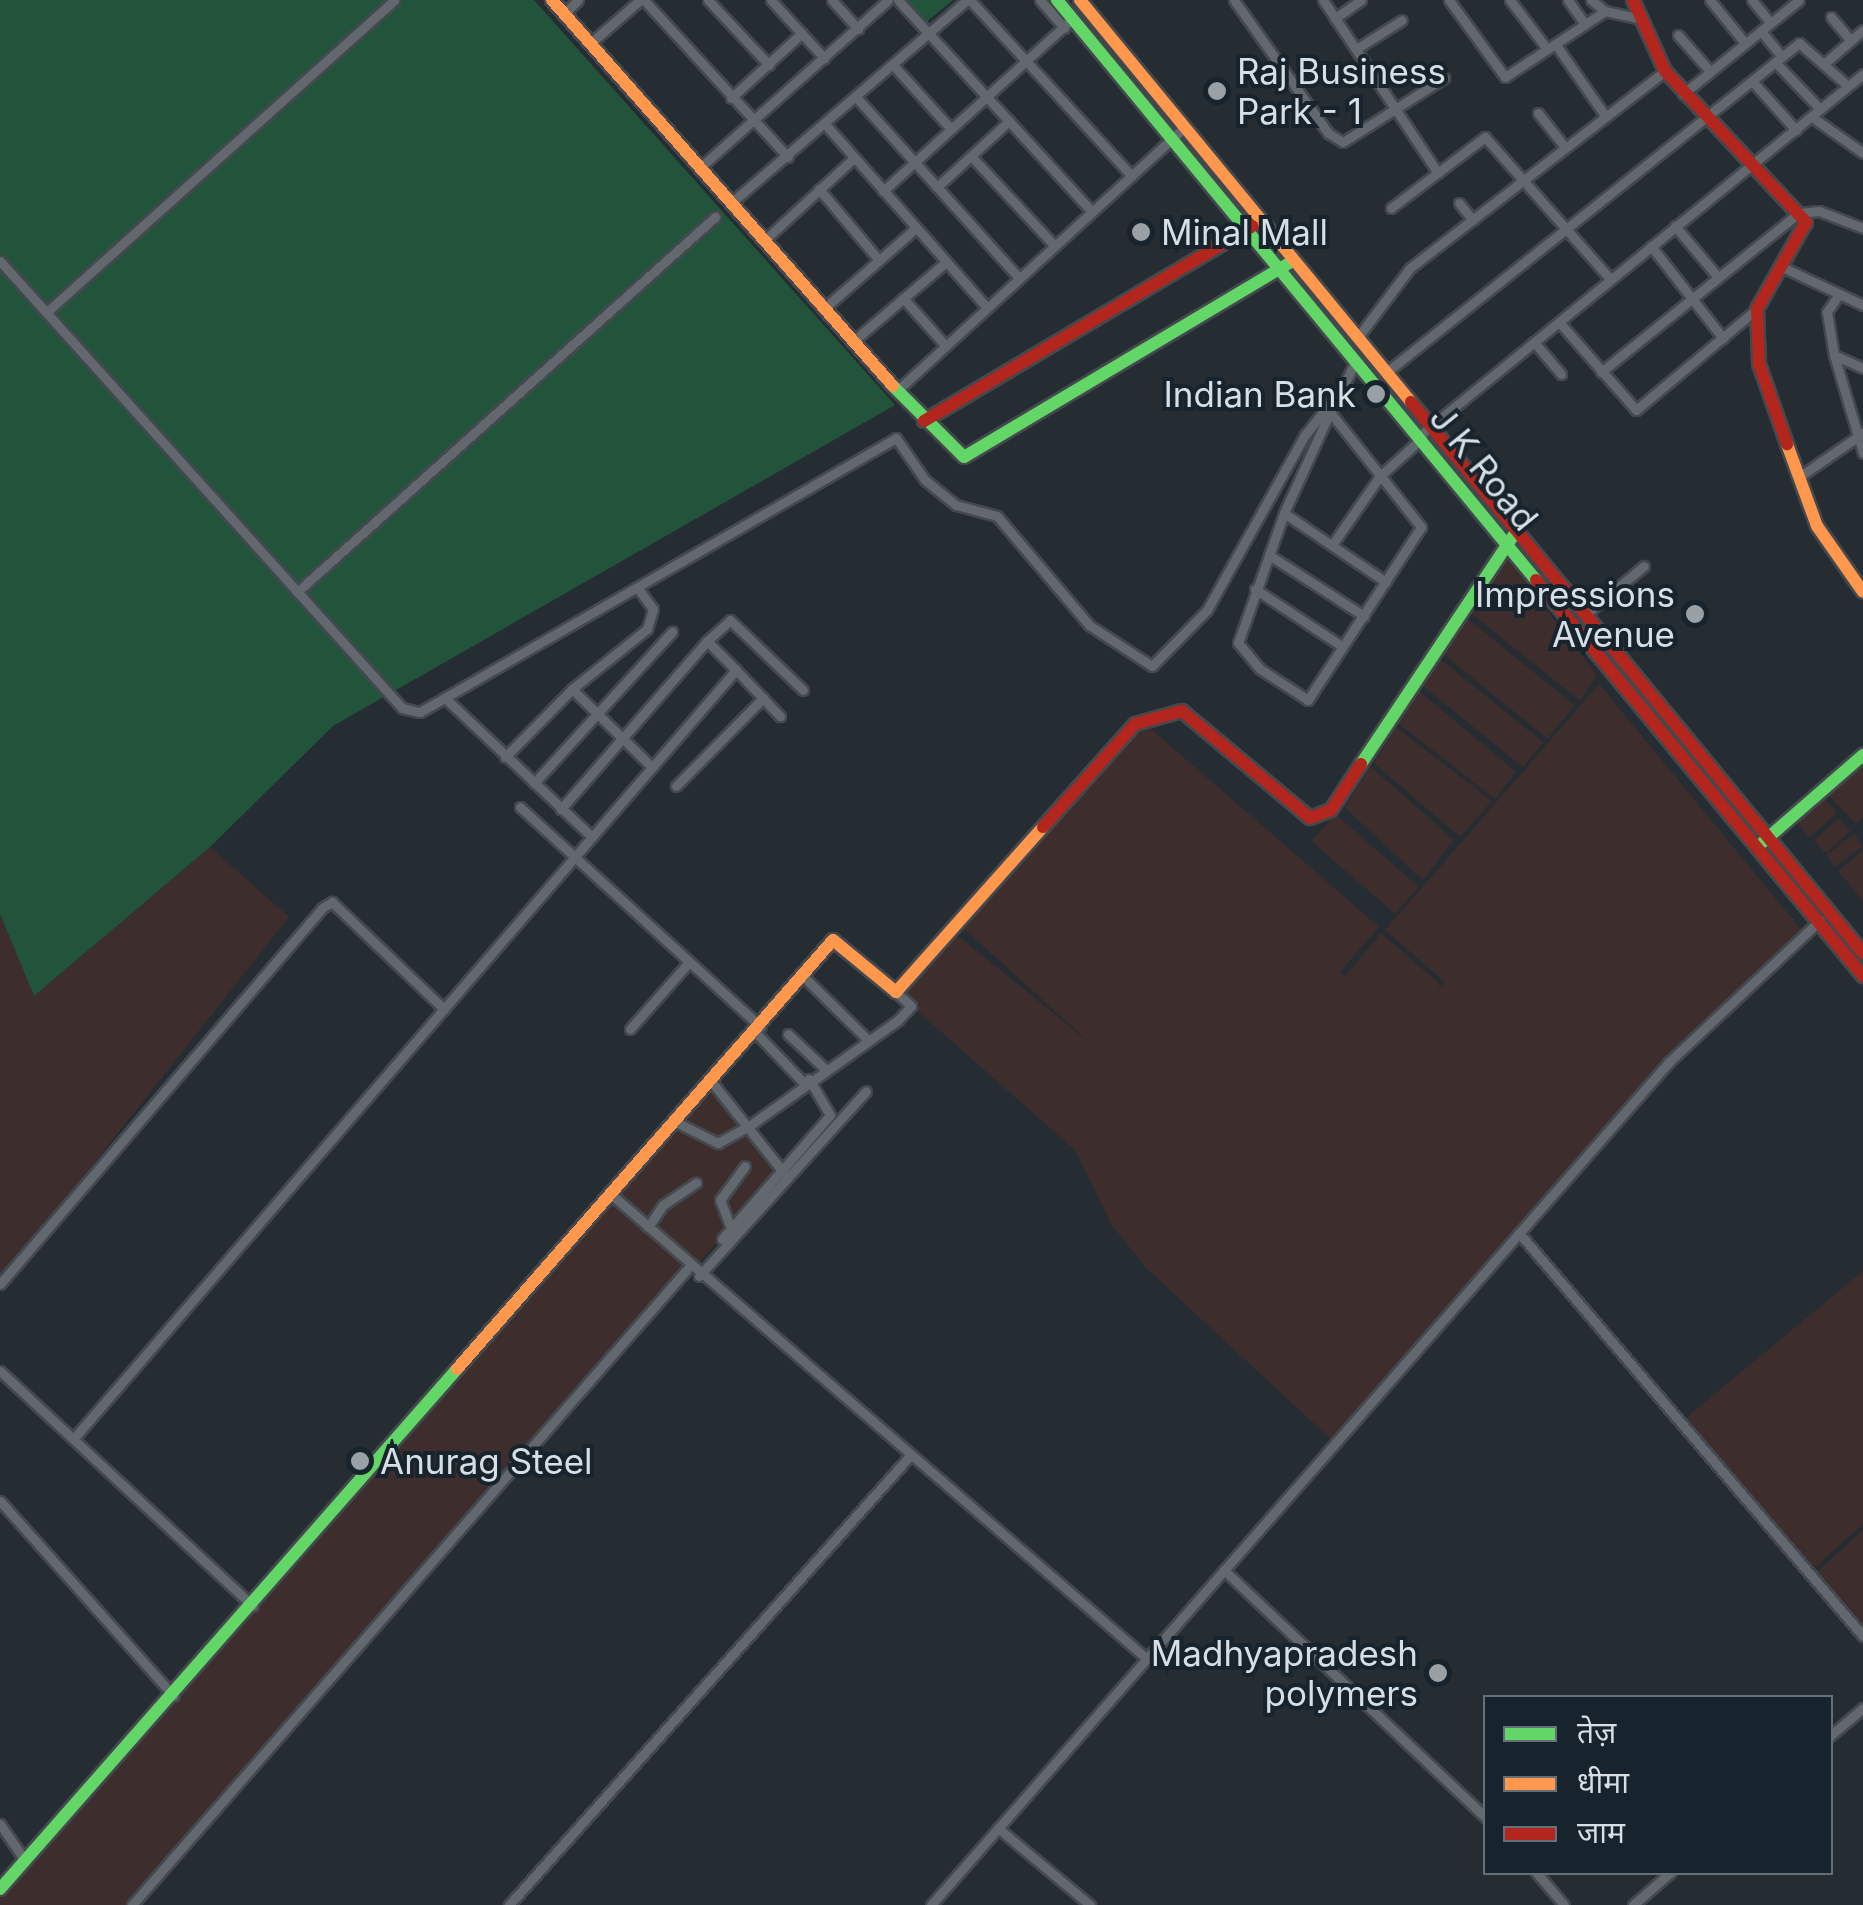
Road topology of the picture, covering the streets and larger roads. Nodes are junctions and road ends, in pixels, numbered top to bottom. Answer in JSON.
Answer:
{"nodes":[{"id":1,"x":394,"y":0,"type":"edge"},
{"id":2,"x":642,"y":0,"type":"edge"},
{"id":3,"x":708,"y":0,"type":"edge"},
{"id":4,"x":772,"y":0,"type":"edge"},
{"id":5,"x":832,"y":0,"type":"edge"},
{"id":6,"x":888,"y":0,"type":"edge"},
{"id":7,"x":898,"y":0,"type":"edge"},
{"id":8,"x":967,"y":0,"type":"edge"},
{"id":9,"x":1040,"y":0,"type":"edge"},
{"id":10,"x":1057,"y":0,"type":"edge"},
{"id":11,"x":1080,"y":0,"type":"edge"},
{"id":12,"x":1234,"y":0,"type":"edge"},
{"id":13,"x":1323,"y":0,"type":"edge"},
{"id":14,"x":1361,"y":0,"type":"edge"},
{"id":15,"x":1449,"y":0,"type":"edge"},
{"id":16,"x":1510,"y":0,"type":"edge"},
{"id":17,"x":1568,"y":0,"type":"edge"},
{"id":18,"x":1590,"y":0,"type":"edge"},
{"id":19,"x":1634,"y":0,"type":"edge"},
{"id":20,"x":1710,"y":0,"type":"edge"},
{"id":21,"x":1752,"y":0,"type":"edge"},
{"id":22,"x":1799,"y":0,"type":"edge"},
{"id":23,"x":564,"y":2,"type":"edge"},
{"id":24,"x":1605,"y":11,"type":"junction"},
{"id":25,"x":1831,"y":17,"type":"dead end"},
{"id":26,"x":1335,"y":18,"type":"junction"},
{"id":27,"x":1638,"y":18,"type":"junction"},
{"id":28,"x":1402,"y":20,"type":"dead end"},
{"id":29,"x":1770,"y":22,"type":"junction"},
{"id":30,"x":1068,"y":23,"type":"junction"},
{"id":31,"x":1585,"y":24,"type":"junction"},
{"id":32,"x":858,"y":29,"type":"junction"},
{"id":33,"x":1863,"y":30,"type":"edge"},
{"id":34,"x":1760,"y":31,"type":"junction"},
{"id":35,"x":802,"y":34,"type":"junction"},
{"id":36,"x":928,"y":34,"type":"junction"},
{"id":37,"x":1678,"y":35,"type":"dead end"},
{"id":38,"x":594,"y":40,"type":"junction"},
{"id":39,"x":1850,"y":40,"type":"junction"},
{"id":40,"x":1745,"y":44,"type":"junction"},
{"id":41,"x":1551,"y":47,"type":"junction"},
{"id":42,"x":1356,"y":49,"type":"junction"},
{"id":43,"x":824,"y":58,"type":"junction"},
{"id":44,"x":1779,"y":60,"type":"junction"},
{"id":45,"x":1026,"y":62,"type":"junction"},
{"id":46,"x":1824,"y":63,"type":"junction"},
{"id":47,"x":893,"y":64,"type":"junction"},
{"id":48,"x":769,"y":66,"type":"junction"},
{"id":49,"x":1665,"y":71,"type":"junction"},
{"id":50,"x":1710,"y":72,"type":"junction"},
{"id":51,"x":1863,"y":74,"type":"edge"},
{"id":52,"x":1444,"y":78,"type":"dead end"},
{"id":53,"x":1752,"y":82,"type":"junction"},
{"id":54,"x":1848,"y":86,"type":"junction"},
{"id":55,"x":1683,"y":94,"type":"junction"},
{"id":56,"x":856,"y":97,"type":"junction"},
{"id":57,"x":987,"y":97,"type":"junction"},
{"id":58,"x":731,"y":98,"type":"junction"},
{"id":59,"x":1395,"y":109,"type":"junction"},
{"id":60,"x":1538,"y":113,"type":"dead end"},
{"id":61,"x":1816,"y":113,"type":"junction"},
{"id":62,"x":1604,"y":114,"type":"junction"},
{"id":63,"x":753,"y":121,"type":"junction"},
{"id":64,"x":1009,"y":121,"type":"junction"},
{"id":65,"x":1707,"y":121,"type":"junction"},
{"id":66,"x":825,"y":124,"type":"junction"},
{"id":67,"x":1185,"y":127,"type":"junction"},
{"id":68,"x":951,"y":130,"type":"junction"},
{"id":69,"x":1796,"y":130,"type":"junction"},
{"id":70,"x":1173,"y":138,"type":"junction"},
{"id":71,"x":1564,"y":146,"type":"junction"},
{"id":72,"x":1863,"y":154,"type":"edge"},
{"id":73,"x":971,"y":156,"type":"junction"},
{"id":74,"x":788,"y":157,"type":"junction"},
{"id":75,"x":854,"y":158,"type":"junction"},
{"id":76,"x":915,"y":162,"type":"junction"},
{"id":77,"x":704,"y":164,"type":"junction"},
{"id":78,"x":1753,"y":166,"type":"junction"},
{"id":79,"x":1438,"y":173,"type":"junction"},
{"id":80,"x":1132,"y":176,"type":"junction"},
{"id":81,"x":1522,"y":179,"type":"junction"},
{"id":82,"x":937,"y":187,"type":"junction"},
{"id":83,"x":819,"y":190,"type":"junction"},
{"id":84,"x":883,"y":191,"type":"junction"},
{"id":85,"x":733,"y":201,"type":"junction"},
{"id":86,"x":1459,"y":203,"type":"dead end"},
{"id":87,"x":1392,"y":208,"type":"dead end"},
{"id":88,"x":1092,"y":212,"type":"junction"},
{"id":89,"x":1798,"y":213,"type":"junction"},
{"id":90,"x":715,"y":217,"type":"dead end"},
{"id":91,"x":1473,"y":220,"type":"junction"},
{"id":92,"x":1262,"y":221,"type":"junction"},
{"id":93,"x":1676,"y":226,"type":"junction"},
{"id":94,"x":916,"y":228,"type":"junction"},
{"id":95,"x":1248,"y":228,"type":"junction"},
{"id":96,"x":1565,"y":228,"type":"junction"},
{"id":97,"x":1863,"y":228,"type":"edge"},
{"id":98,"x":768,"y":237,"type":"junction"},
{"id":99,"x":1055,"y":246,"type":"junction"},
{"id":100,"x":1650,"y":246,"type":"junction"},
{"id":101,"x":879,"y":260,"type":"junction"},
{"id":102,"x":1294,"y":260,"type":"junction"},
{"id":103,"x":0,"y":261,"type":"edge"},
{"id":104,"x":946,"y":262,"type":"junction"},
{"id":105,"x":1780,"y":266,"type":"junction"},
{"id":106,"x":1281,"y":268,"type":"junction"},
{"id":107,"x":1019,"y":278,"type":"junction"},
{"id":108,"x":1718,"y":278,"type":"junction"},
{"id":109,"x":1610,"y":280,"type":"junction"},
{"id":110,"x":1839,"y":294,"type":"junction"},
{"id":111,"x":904,"y":298,"type":"junction"},
{"id":112,"x":1692,"y":298,"type":"junction"},
{"id":113,"x":828,"y":304,"type":"junction"},
{"id":114,"x":1863,"y":305,"type":"edge"},
{"id":115,"x":987,"y":308,"type":"junction"},
{"id":116,"x":50,"y":310,"type":"junction"},
{"id":117,"x":1757,"y":310,"type":"junction"},
{"id":118,"x":1558,"y":322,"type":"junction"},
{"id":119,"x":1358,"y":337,"type":"junction"},
{"id":120,"x":857,"y":338,"type":"junction"},
{"id":121,"x":1723,"y":338,"type":"junction"},
{"id":122,"x":1534,"y":342,"type":"junction"},
{"id":123,"x":946,"y":346,"type":"junction"},
{"id":124,"x":1834,"y":355,"type":"junction"},
{"id":125,"x":1356,"y":360,"type":"junction"},
{"id":126,"x":1863,"y":368,"type":"edge"},
{"id":127,"x":1388,"y":371,"type":"junction"},
{"id":128,"x":1601,"y":372,"type":"junction"},
{"id":129,"x":1561,"y":374,"type":"dead end"},
{"id":130,"x":901,"y":387,"type":"junction"},
{"id":131,"x":1342,"y":388,"type":"junction"},
{"id":132,"x":1330,"y":412,"type":"junction"},
{"id":133,"x":927,"y":420,"type":"junction"},
{"id":134,"x":1432,"y":426,"type":"junction"},
{"id":135,"x":1420,"y":437,"type":"junction"},
{"id":136,"x":1859,"y":437,"type":"edge"},
{"id":137,"x":1863,"y":452,"type":"edge"},
{"id":138,"x":1380,"y":476,"type":"junction"},
{"id":139,"x":1799,"y":477,"type":"junction"},
{"id":140,"x":1284,"y":513,"type":"junction"},
{"id":141,"x":1517,"y":530,"type":"junction"},
{"id":142,"x":1506,"y":542,"type":"junction"},
{"id":143,"x":1332,"y":544,"type":"junction"},
{"id":144,"x":1269,"y":555,"type":"junction"},
{"id":145,"x":1644,"y":566,"type":"dead end"},
{"id":146,"x":1386,"y":582,"type":"junction"},
{"id":147,"x":637,"y":587,"type":"junction"},
{"id":148,"x":1255,"y":589,"type":"junction"},
{"id":149,"x":297,"y":592,"type":"junction"},
{"id":150,"x":1863,"y":592,"type":"edge"},
{"id":151,"x":1586,"y":614,"type":"junction"},
{"id":152,"x":1364,"y":616,"type":"junction"},
{"id":153,"x":672,"y":632,"type":"dead end"},
{"id":154,"x":707,"y":641,"type":"junction"},
{"id":155,"x":1343,"y":647,"type":"junction"},
{"id":156,"x":736,"y":670,"type":"junction"},
{"id":157,"x":572,"y":688,"type":"junction"},
{"id":158,"x":803,"y":690,"type":"dead end"},
{"id":159,"x":445,"y":698,"type":"junction"},
{"id":160,"x":763,"y":698,"type":"junction"},
{"id":161,"x":598,"y":714,"type":"junction"},
{"id":162,"x":780,"y":716,"type":"dead end"},
{"id":163,"x":624,"y":739,"type":"junction"},
{"id":164,"x":1863,"y":755,"type":"edge"},
{"id":165,"x":505,"y":757,"type":"junction"},
{"id":166,"x":652,"y":766,"type":"junction"},
{"id":167,"x":534,"y":783,"type":"junction"},
{"id":168,"x":676,"y":786,"type":"dead end"},
{"id":169,"x":520,"y":807,"type":"dead end"},
{"id":170,"x":562,"y":809,"type":"junction"},
{"id":171,"x":592,"y":837,"type":"junction"},
{"id":172,"x":1768,"y":837,"type":"junction"},
{"id":173,"x":1757,"y":847,"type":"junction"},
{"id":174,"x":574,"y":859,"type":"junction"},
{"id":175,"x":1829,"y":911,"type":"junction"},
{"id":176,"x":1818,"y":922,"type":"junction"},
{"id":177,"x":1863,"y":952,"type":"edge"},
{"id":178,"x":689,"y":962,"type":"junction"},
{"id":179,"x":803,"y":976,"type":"junction"},
{"id":180,"x":1863,"y":976,"type":"edge"},
{"id":181,"x":896,"y":992,"type":"junction"},
{"id":182,"x":444,"y":1009,"type":"junction"},
{"id":183,"x":630,"y":1029,"type":"dead end"},
{"id":184,"x":759,"y":1030,"type":"junction"},
{"id":185,"x":788,"y":1034,"type":"dead end"},
{"id":186,"x":868,"y":1040,"type":"junction"},
{"id":187,"x":824,"y":1068,"type":"junction"},
{"id":188,"x":806,"y":1080,"type":"junction"},
{"id":189,"x":712,"y":1081,"type":"junction"},
{"id":190,"x":866,"y":1091,"type":"dead end"},
{"id":191,"x":678,"y":1123,"type":"junction"},
{"id":192,"x":749,"y":1126,"type":"junction"},
{"id":193,"x":745,"y":1166,"type":"dead end"},
{"id":194,"x":780,"y":1169,"type":"junction"},
{"id":195,"x":789,"y":1177,"type":"junction"},
{"id":196,"x":696,"y":1183,"type":"dead end"},
{"id":197,"x":612,"y":1195,"type":"junction"},
{"id":198,"x":648,"y":1226,"type":"junction"},
{"id":199,"x":733,"y":1233,"type":"junction"},
{"id":200,"x":1519,"y":1234,"type":"junction"},
{"id":201,"x":722,"y":1240,"type":"dead end"},
{"id":202,"x":690,"y":1267,"type":"junction"},
{"id":203,"x":700,"y":1276,"type":"junction"},
{"id":204,"x":0,"y":1284,"type":"edge"},
{"id":205,"x":0,"y":1371,"type":"edge"},
{"id":206,"x":75,"y":1437,"type":"junction"},
{"id":207,"x":908,"y":1458,"type":"junction"},
{"id":208,"x":0,"y":1501,"type":"edge"},
{"id":209,"x":1224,"y":1570,"type":"junction"},
{"id":210,"x":253,"y":1606,"type":"junction"},
{"id":211,"x":1863,"y":1636,"type":"edge"},
{"id":212,"x":1146,"y":1658,"type":"junction"},
{"id":213,"x":174,"y":1696,"type":"junction"},
{"id":214,"x":1863,"y":1708,"type":"edge"},
{"id":215,"x":1833,"y":1733,"type":"edge"},
{"id":216,"x":1483,"y":1815,"type":"edge"},
{"id":217,"x":0,"y":1824,"type":"edge"},
{"id":218,"x":998,"y":1828,"type":"junction"},
{"id":219,"x":24,"y":1859,"type":"junction"},
{"id":220,"x":1539,"y":1875,"type":"edge"},
{"id":221,"x":1667,"y":1875,"type":"edge"},
{"id":222,"x":0,"y":1889,"type":"edge"},
{"id":223,"x":132,"y":1905,"type":"edge"},
{"id":224,"x":509,"y":1905,"type":"edge"},
{"id":225,"x":931,"y":1905,"type":"edge"},
{"id":226,"x":1090,"y":1905,"type":"edge"},
{"id":227,"x":1564,"y":1905,"type":"edge"},
{"id":228,"x":1632,"y":1905,"type":"edge"}],
"edges":[{"from":1,"to":116,"type":"street"},
{"from":2,"to":38,"type":"street"},
{"from":2,"to":58,"type":"street"},
{"from":3,"to":48,"type":"street"},
{"from":4,"to":35,"type":"street"},
{"from":5,"to":32,"type":"street"},
{"from":6,"to":32,"type":"street"},
{"from":7,"to":36,"type":"street"},
{"from":8,"to":36,"type":"street"},
{"from":8,"to":45,"type":"street"},
{"from":9,"to":30,"type":"street"},
{"from":10,"to":30,"type":"street","name":"J K Road"},
{"from":11,"to":67,"type":"street","name":"J K Road"},
{"from":12,"to":59,"type":"street"},
{"from":13,"to":26,"type":"street"},
{"from":14,"to":26,"type":"street"},
{"from":15,"to":41,"type":"street"},
{"from":16,"to":41,"type":"street"},
{"from":17,"to":31,"type":"street"},
{"from":18,"to":24,"type":"street"},
{"from":19,"to":27,"type":"street"},
{"from":20,"to":40,"type":"street"},
{"from":21,"to":29,"type":"street"},
{"from":22,"to":29,"type":"street"},
{"from":23,"to":38,"type":"street"},
{"from":23,"to":85,"type":"street"},
{"from":24,"to":27,"type":"street"},
{"from":24,"to":31,"type":"street"},
{"from":25,"to":39,"type":"street"},
{"from":26,"to":42,"type":"street"},
{"from":27,"to":49,"type":"street"},
{"from":28,"to":42,"type":"street"},
{"from":29,"to":34,"type":"street"},
{"from":30,"to":45,"type":"street"},
{"from":30,"to":70,"type":"street","name":"J K Road"},
{"from":31,"to":41,"type":"street"},
{"from":32,"to":43,"type":"street"},
{"from":33,"to":39,"type":"street"},
{"from":34,"to":40,"type":"street"},
{"from":34,"to":44,"type":"street"},
{"from":35,"to":43,"type":"street"},
{"from":35,"to":48,"type":"street"},
{"from":36,"to":47,"type":"street"},
{"from":36,"to":57,"type":"street"},
{"from":37,"to":50,"type":"street"},
{"from":38,"to":77,"type":"street"},
{"from":39,"to":46,"type":"street"},
{"from":40,"to":50,"type":"street"},
{"from":41,"to":62,"type":"street"},
{"from":42,"to":59,"type":"street"},
{"from":43,"to":63,"type":"street"},
{"from":44,"to":46,"type":"street"},
{"from":44,"to":53,"type":"street"},
{"from":44,"to":61,"type":"street"},
{"from":45,"to":57,"type":"street"},
{"from":45,"to":80,"type":"street"},
{"from":46,"to":54,"type":"street"},
{"from":47,"to":56,"type":"street"},
{"from":47,"to":68,"type":"street"},
{"from":48,"to":58,"type":"street"},
{"from":49,"to":55,"type":"street"},
{"from":49,"to":62,"type":"street"},
{"from":50,"to":55,"type":"street"},
{"from":51,"to":54,"type":"street"},
{"from":52,"to":59,"type":"street"},
{"from":53,"to":65,"type":"street"},
{"from":53,"to":69,"type":"street"},
{"from":54,"to":61,"type":"street"},
{"from":55,"to":65,"type":"street"},
{"from":56,"to":66,"type":"street"},
{"from":56,"to":76,"type":"street"},
{"from":57,"to":64,"type":"street"},
{"from":57,"to":68,"type":"street"},
{"from":58,"to":63,"type":"street"},
{"from":59,"to":79,"type":"street"},
{"from":60,"to":71,"type":"street"},
{"from":61,"to":69,"type":"street"},
{"from":61,"to":72,"type":"street"},
{"from":62,"to":71,"type":"street"},
{"from":63,"to":74,"type":"street"},
{"from":63,"to":77,"type":"street"},
{"from":64,"to":73,"type":"street"},
{"from":64,"to":88,"type":"street"},
{"from":65,"to":78,"type":"street"},
{"from":65,"to":96,"type":"street"},
{"from":66,"to":74,"type":"street"},
{"from":66,"to":75,"type":"street"},
{"from":67,"to":70,"type":"street"},
{"from":67,"to":92,"type":"street","name":"J K Road"},
{"from":68,"to":76,"type":"street"},
{"from":69,"to":78,"type":"street"},
{"from":70,"to":80,"type":"street"},
{"from":70,"to":95,"type":"street","name":"J K Road"},
{"from":71,"to":81,"type":"street"},
{"from":73,"to":82,"type":"street"},
{"from":73,"to":99,"type":"street"},
{"from":74,"to":85,"type":"street"},
{"from":75,"to":83,"type":"street"},
{"from":75,"to":84,"type":"street"},
{"from":76,"to":82,"type":"street"},
{"from":76,"to":84,"type":"street"},
{"from":77,"to":85,"type":"street"},
{"from":78,"to":89,"type":"street"},
{"from":78,"to":93,"type":"street"},
{"from":79,"to":81,"type":"street"},
{"from":79,"to":87,"type":"street"},
{"from":80,"to":88,"type":"street"},
{"from":81,"to":91,"type":"street"},
{"from":81,"to":96,"type":"street"},
{"from":82,"to":107,"type":"street"},
{"from":83,"to":98,"type":"street"},
{"from":83,"to":101,"type":"street"},
{"from":84,"to":94,"type":"street"},
{"from":85,"to":98,"type":"street"},
{"from":85,"to":133,"type":"street"},
{"from":86,"to":91,"type":"street"},
{"from":88,"to":99,"type":"street"},
{"from":89,"to":97,"type":"street"},
{"from":89,"to":105,"type":"street"},
{"from":89,"to":108,"type":"street"},
{"from":90,"to":149,"type":"street"},
{"from":91,"to":119,"type":"street"},
{"from":92,"to":95,"type":"street"},
{"from":92,"to":102,"type":"street","name":"J K Road"},
{"from":93,"to":100,"type":"street"},
{"from":93,"to":108,"type":"street"},
{"from":94,"to":101,"type":"street"},
{"from":94,"to":104,"type":"street"},
{"from":95,"to":106,"type":"street","name":"J K Road"},
{"from":95,"to":133,"type":"street"},
{"from":96,"to":109,"type":"street"},
{"from":96,"to":127,"type":"street"},
{"from":98,"to":113,"type":"street"},
{"from":99,"to":107,"type":"street"},
{"from":100,"to":109,"type":"street"},
{"from":100,"to":112,"type":"street"},
{"from":101,"to":113,"type":"street"},
{"from":102,"to":106,"type":"street"},
{"from":102,"to":119,"type":"street","name":"J K Road"},
{"from":103,"to":116,"type":"street"},
{"from":104,"to":111,"type":"street"},
{"from":104,"to":115,"type":"street"},
{"from":105,"to":110,"type":"street"},
{"from":105,"to":117,"type":"street"},
{"from":106,"to":125,"type":"street","name":"J K Road"},
{"from":106,"to":133,"type":"street"},
{"from":107,"to":115,"type":"street"},
{"from":108,"to":112,"type":"street"},
{"from":109,"to":118,"type":"street"},
{"from":110,"to":114,"type":"street"},
{"from":110,"to":124,"type":"street"},
{"from":111,"to":120,"type":"street"},
{"from":111,"to":123,"type":"street"},
{"from":112,"to":121,"type":"street"},
{"from":112,"to":128,"type":"street"},
{"from":113,"to":120,"type":"street"},
{"from":115,"to":123,"type":"street"},
{"from":116,"to":149,"type":"street"},
{"from":117,"to":121,"type":"street"},
{"from":117,"to":139,"type":"street"},
{"from":118,"to":122,"type":"street"},
{"from":118,"to":128,"type":"street"},
{"from":119,"to":127,"type":"street","name":"J K Road"},
{"from":120,"to":130,"type":"street"},
{"from":121,"to":128,"type":"street"},
{"from":122,"to":129,"type":"street"},
{"from":122,"to":134,"type":"street"},
{"from":123,"to":130,"type":"street"},
{"from":124,"to":126,"type":"street"},
{"from":124,"to":136,"type":"street"},
{"from":125,"to":131,"type":"street"},
{"from":125,"to":135,"type":"street","name":"J K Road"},
{"from":127,"to":134,"type":"street","name":"J K Road"},
{"from":130,"to":133,"type":"street"},
{"from":131,"to":132,"type":"street"},
{"from":131,"to":147,"type":"street"},
{"from":132,"to":138,"type":"street"},
{"from":132,"to":140,"type":"street"},
{"from":134,"to":135,"type":"street"},
{"from":134,"to":141,"type":"street","name":"J K Road"},
{"from":135,"to":138,"type":"street"},
{"from":135,"to":142,"type":"street","name":"J K Road"},
{"from":136,"to":137,"type":"street"},
{"from":136,"to":139,"type":"street"},
{"from":138,"to":143,"type":"street"},
{"from":138,"to":146,"type":"street"},
{"from":139,"to":150,"type":"street"},
{"from":140,"to":143,"type":"street"},
{"from":140,"to":144,"type":"street"},
{"from":141,"to":142,"type":"street"},
{"from":141,"to":151,"type":"street","name":"J K Road"},
{"from":142,"to":173,"type":"street","name":"J K Road"},
{"from":142,"to":181,"type":"street"},
{"from":143,"to":146,"type":"street"},
{"from":144,"to":148,"type":"street"},
{"from":144,"to":152,"type":"street"},
{"from":145,"to":151,"type":"street"},
{"from":146,"to":152,"type":"street"},
{"from":147,"to":157,"type":"street"},
{"from":147,"to":159,"type":"street"},
{"from":148,"to":155,"type":"street"},
{"from":148,"to":155,"type":"street"},
{"from":149,"to":159,"type":"street"},
{"from":151,"to":172,"type":"street","name":"J K Road"},
{"from":152,"to":155,"type":"street"},
{"from":153,"to":161,"type":"street"},
{"from":154,"to":156,"type":"street"},
{"from":154,"to":158,"type":"street"},
{"from":154,"to":163,"type":"street"},
{"from":156,"to":160,"type":"street"},
{"from":156,"to":166,"type":"street"},
{"from":157,"to":161,"type":"street"},
{"from":157,"to":165,"type":"street"},
{"from":159,"to":165,"type":"street"},
{"from":160,"to":162,"type":"street"},
{"from":160,"to":168,"type":"street"},
{"from":161,"to":163,"type":"street"},
{"from":161,"to":167,"type":"street"},
{"from":163,"to":166,"type":"street"},
{"from":163,"to":170,"type":"street"},
{"from":164,"to":172,"type":"street"},
{"from":165,"to":167,"type":"street"},
{"from":166,"to":171,"type":"street"},
{"from":167,"to":170,"type":"street"},
{"from":169,"to":174,"type":"street"},
{"from":170,"to":171,"type":"street"},
{"from":171,"to":174,"type":"street"},
{"from":172,"to":173,"type":"street"},
{"from":172,"to":175,"type":"street","name":"J K Road"},
{"from":173,"to":176,"type":"street","name":"J K Road"},
{"from":174,"to":178,"type":"street"},
{"from":174,"to":182,"type":"street"},
{"from":175,"to":176,"type":"street"},
{"from":175,"to":177,"type":"street","name":"J K Road"},
{"from":176,"to":180,"type":"street","name":"J K Road"},
{"from":176,"to":200,"type":"street"},
{"from":178,"to":183,"type":"street"},
{"from":178,"to":184,"type":"street"},
{"from":179,"to":181,"type":"street"},
{"from":179,"to":184,"type":"street"},
{"from":179,"to":186,"type":"street"},
{"from":181,"to":186,"type":"street"},
{"from":182,"to":204,"type":"street"},
{"from":182,"to":206,"type":"street"},
{"from":184,"to":188,"type":"street"},
{"from":184,"to":189,"type":"street"},
{"from":185,"to":187,"type":"street"},
{"from":186,"to":187,"type":"street"},
{"from":187,"to":188,"type":"street"},
{"from":188,"to":192,"type":"street"},
{"from":188,"to":194,"type":"street"},
{"from":189,"to":191,"type":"street"},
{"from":189,"to":192,"type":"street"},
{"from":190,"to":195,"type":"street"},
{"from":191,"to":192,"type":"street"},
{"from":191,"to":197,"type":"street"},
{"from":192,"to":194,"type":"street"},
{"from":193,"to":199,"type":"street"},
{"from":194,"to":195,"type":"street"},
{"from":194,"to":199,"type":"street"},
{"from":195,"to":199,"type":"street"},
{"from":196,"to":198,"type":"street"},
{"from":197,"to":198,"type":"street"},
{"from":197,"to":210,"type":"street"},
{"from":198,"to":202,"type":"street"},
{"from":199,"to":201,"type":"street"},
{"from":199,"to":203,"type":"street"},
{"from":200,"to":209,"type":"street"},
{"from":200,"to":211,"type":"street"},
{"from":202,"to":203,"type":"street"},
{"from":202,"to":223,"type":"street"},
{"from":203,"to":207,"type":"street"},
{"from":205,"to":206,"type":"street"},
{"from":206,"to":210,"type":"street"},
{"from":207,"to":212,"type":"street"},
{"from":207,"to":224,"type":"street"},
{"from":208,"to":213,"type":"street"},
{"from":209,"to":212,"type":"street"},
{"from":209,"to":216,"type":"street"},
{"from":210,"to":213,"type":"street"},
{"from":212,"to":218,"type":"street"},
{"from":213,"to":219,"type":"street"},
{"from":214,"to":215,"type":"street"},
{"from":217,"to":219,"type":"street"},
{"from":218,"to":225,"type":"street"},
{"from":218,"to":226,"type":"street"},
{"from":219,"to":222,"type":"street"},
{"from":220,"to":227,"type":"street"},
{"from":221,"to":228,"type":"street"}]}
